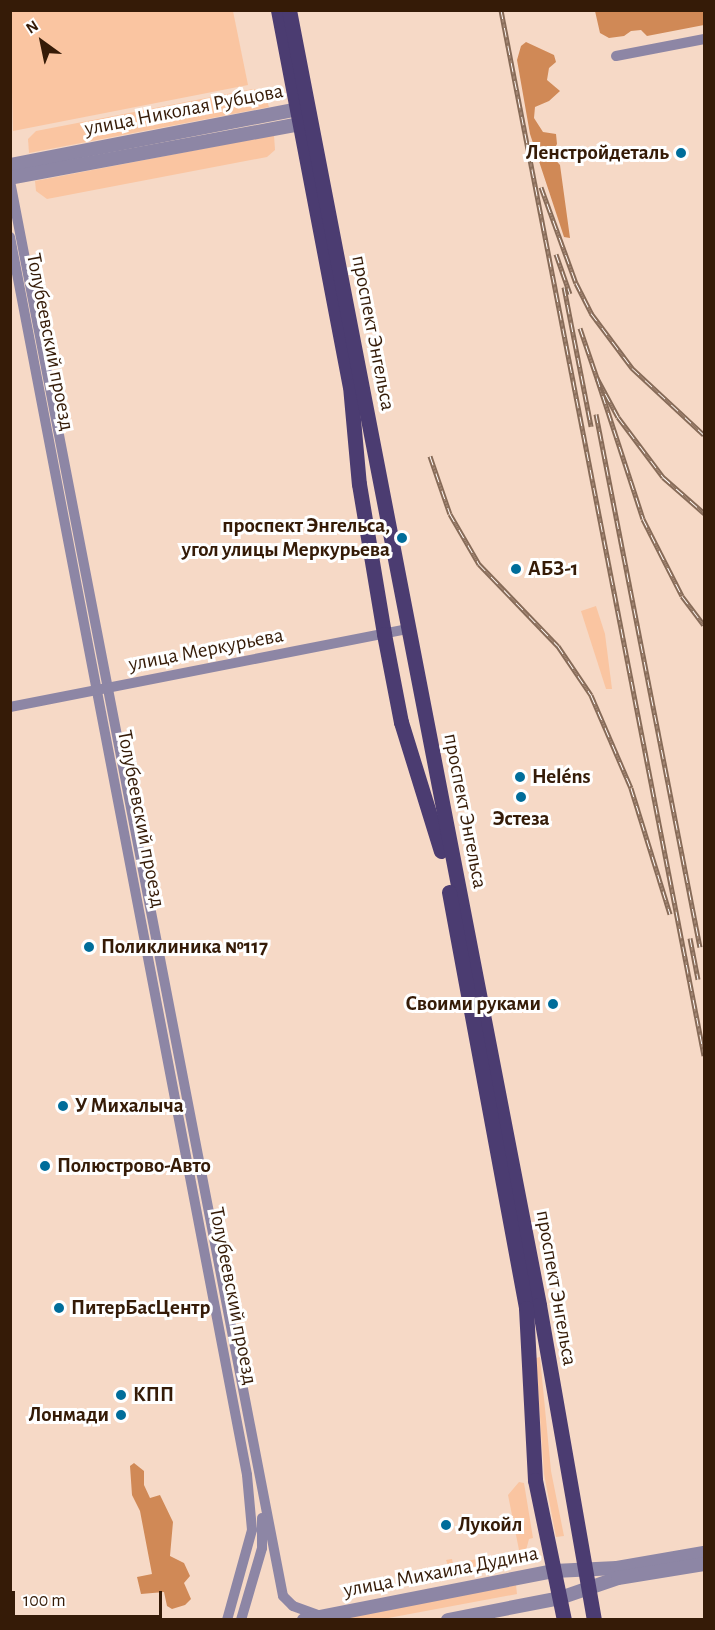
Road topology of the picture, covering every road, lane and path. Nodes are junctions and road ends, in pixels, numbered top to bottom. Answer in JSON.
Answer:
{"nodes":[{"id":1,"x":278,"y":10,"type":"edge"},
{"id":2,"x":289,"y":10,"type":"edge"},
{"id":3,"x":705,"y":39,"type":"edge"},
{"id":4,"x":616,"y":56,"type":"dead end"},
{"id":5,"x":302,"y":115,"type":"junction"},
{"id":6,"x":10,"y":165,"type":"edge"},
{"id":7,"x":10,"y":180,"type":"edge"},
{"id":8,"x":10,"y":237,"type":"edge"},
{"id":9,"x":409,"y":629,"type":"junction"},
{"id":10,"x":384,"y":634,"type":"junction"},
{"id":11,"x":102,"y":690,"type":"junction"},
{"id":12,"x":10,"y":707,"type":"edge"},
{"id":13,"x":261,"y":1491,"type":"junction"},
{"id":14,"x":705,"y":1553,"type":"edge"},
{"id":15,"x":705,"y":1564,"type":"edge"},
{"id":16,"x":554,"y":1571,"type":"junction"},
{"id":17,"x":587,"y":1579,"type":"junction"},
{"id":18,"x":560,"y":1598,"type":"junction"},
{"id":19,"x":321,"y":1616,"type":"junction"},
{"id":20,"x":227,"y":1620,"type":"edge"},
{"id":21,"x":241,"y":1620,"type":"edge"},
{"id":22,"x":304,"y":1620,"type":"edge"},
{"id":23,"x":448,"y":1620,"type":"edge"},
{"id":24,"x":564,"y":1620,"type":"edge"},
{"id":25,"x":594,"y":1620,"type":"edge"}],
"edges":[{"from":1,"to":5,"type":"main road","name":"проспект Энгельса"},
{"from":2,"to":5,"type":"main road","name":"проспект Энгельса"},
{"from":3,"to":4,"type":"street"},
{"from":5,"to":6,"type":"street","name":"улица Николая Рубцова"},
{"from":5,"to":7,"type":"street","name":"улица Николая Рубцова"},
{"from":5,"to":9,"type":"main road","name":"проспект Энгельса"},
{"from":5,"to":10,"type":"main road","name":"проспект Энгельса"},
{"from":7,"to":11,"type":"street","name":"Толубеевский проезд"},
{"from":8,"to":11,"type":"street","name":"Толубеевский проезд"},
{"from":9,"to":10,"type":"street","name":"улица Меркурьева"},
{"from":9,"to":17,"type":"main road","name":"проспект Энгельса"},
{"from":10,"to":11,"type":"street","name":"улица Меркурьева"},
{"from":10,"to":16,"type":"main road","name":"проспект Энгельса"},
{"from":11,"to":12,"type":"street","name":"улица Меркурьева"},
{"from":11,"to":13,"type":"street","name":"Толубеевский проезд"},
{"from":11,"to":20,"type":"street","name":"Толубеевский проезд"},
{"from":13,"to":19,"type":"street","name":"Толубеевский проезд"},
{"from":13,"to":21,"type":"street","name":"Толубеевский проезд"},
{"from":14,"to":17,"type":"street"},
{"from":15,"to":17,"type":"street"},
{"from":16,"to":17,"type":"street","name":"улица Михаила Дудина"},
{"from":16,"to":18,"type":"main road","name":"проспект Энгельса"},
{"from":16,"to":19,"type":"street","name":"улица Михаила Дудина"},
{"from":17,"to":18,"type":"street"},
{"from":17,"to":25,"type":"main road","name":"проспект Энгельса"},
{"from":18,"to":23,"type":"street"},
{"from":18,"to":24,"type":"main road","name":"проспект Энгельса"},
{"from":19,"to":22,"type":"street","name":"улица Михаила Дудина"}]}
